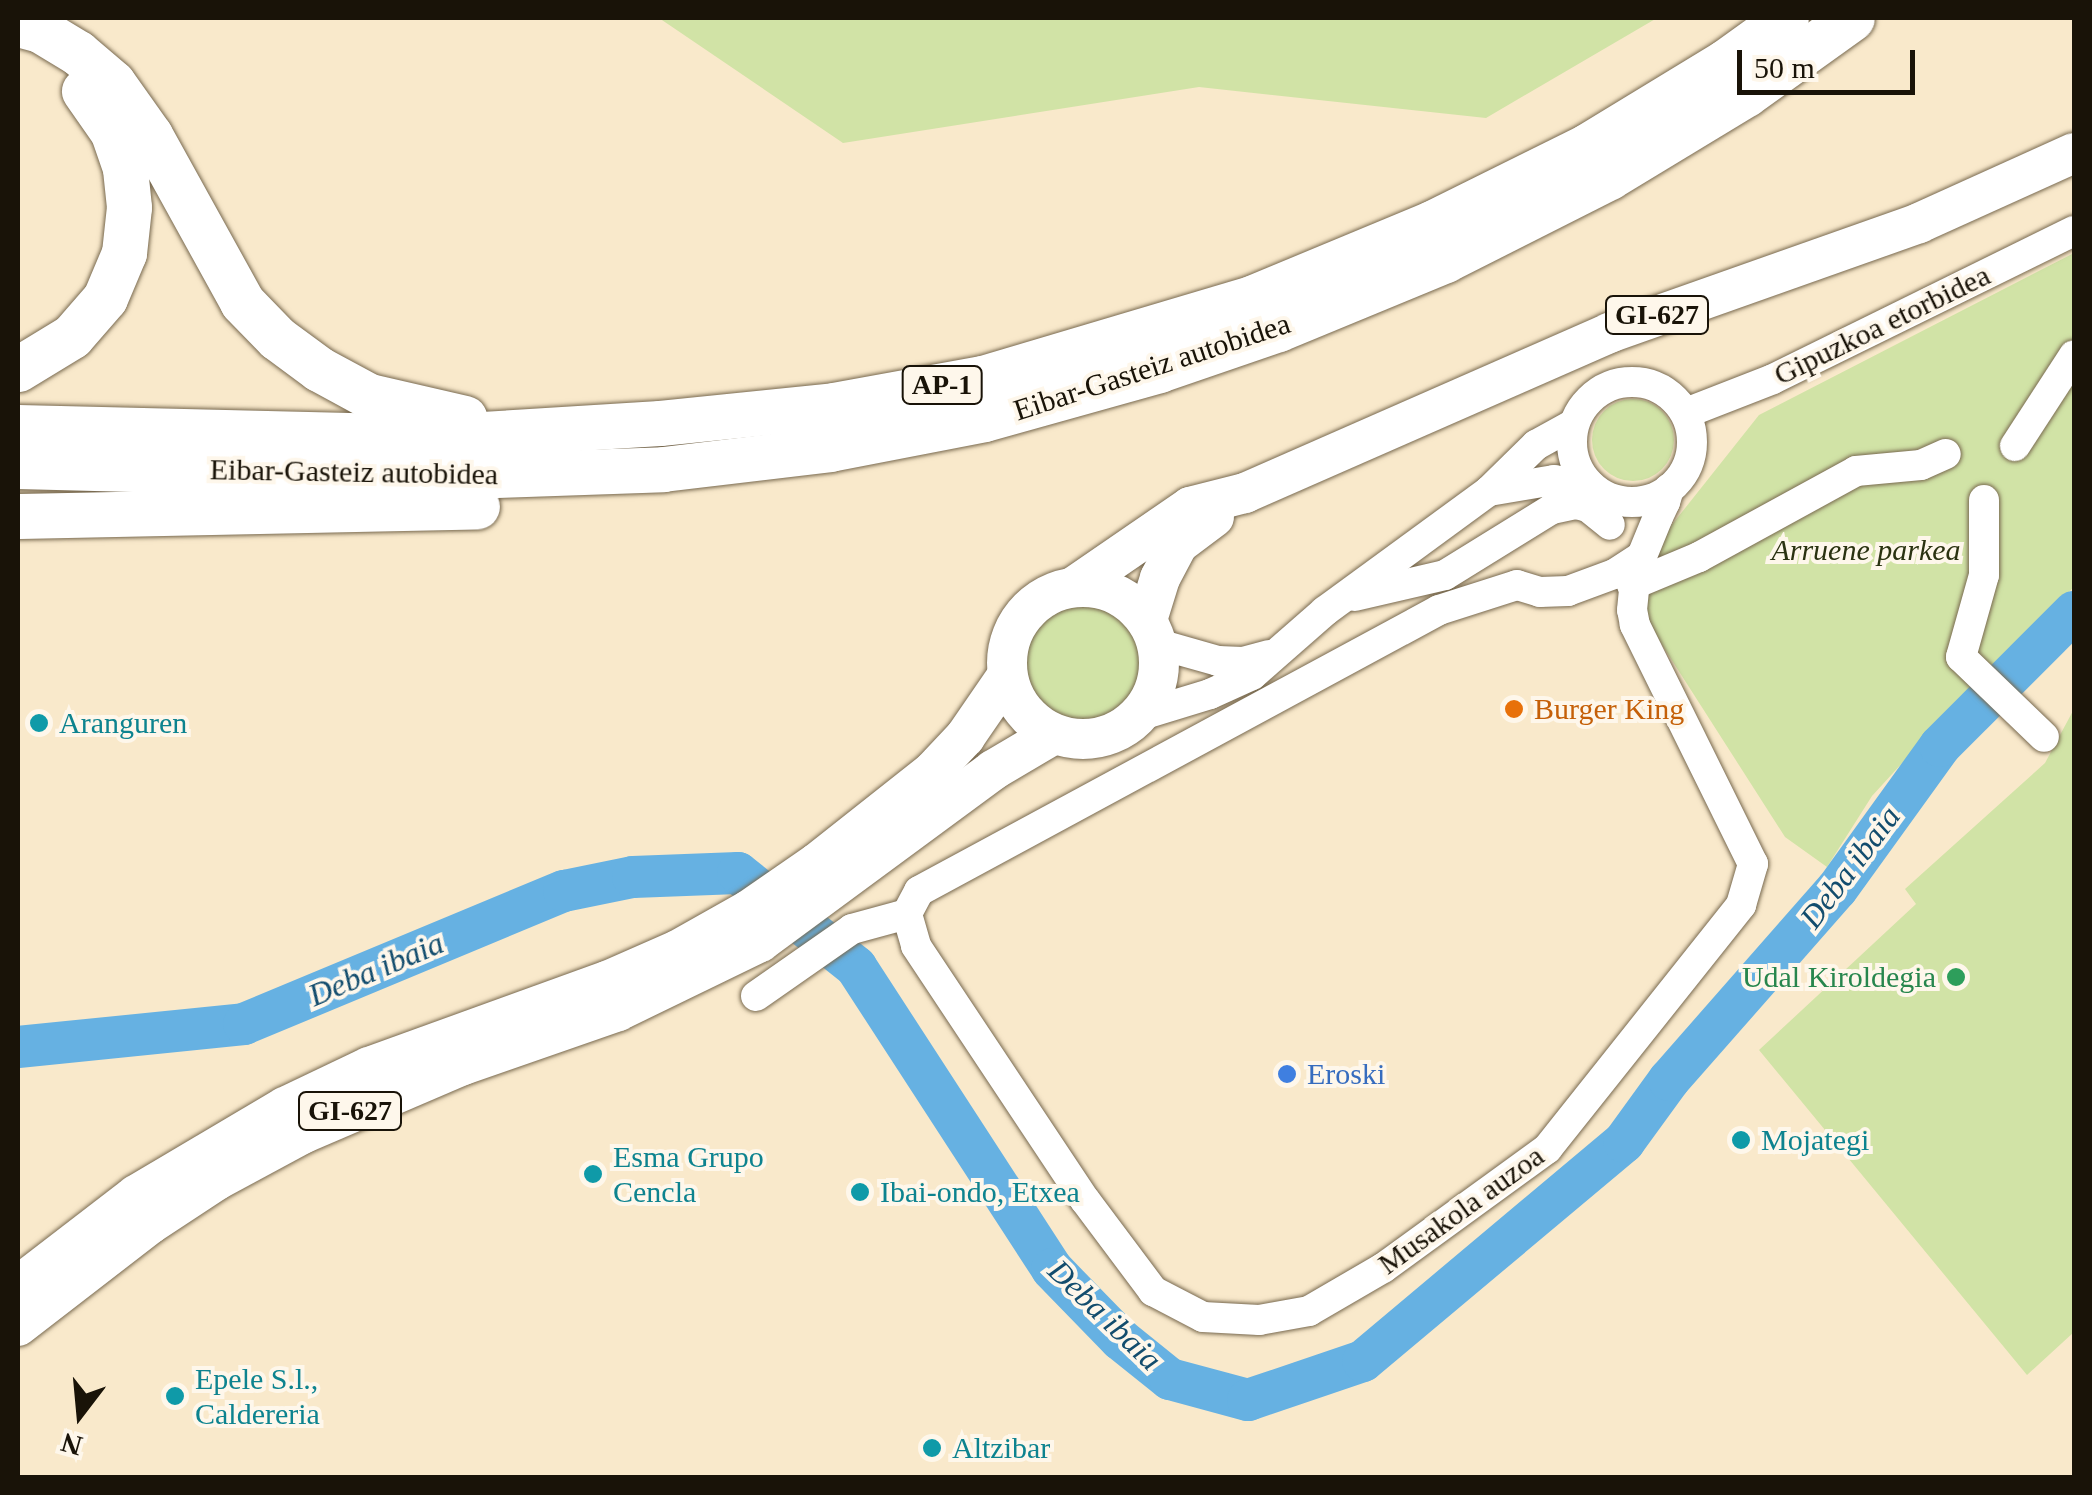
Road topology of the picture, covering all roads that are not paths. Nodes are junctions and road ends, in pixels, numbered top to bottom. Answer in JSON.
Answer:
{"nodes":[{"id":1,"x":1786,"y":18,"type":"edge"},
{"id":2,"x":1852,"y":18,"type":"edge"},
{"id":3,"x":18,"y":24,"type":"edge"},
{"id":4,"x":18,"y":52,"type":"edge"},
{"id":5,"x":2074,"y":153,"type":"edge"},
{"id":6,"x":2074,"y":231,"type":"edge"},
{"id":7,"x":2074,"y":355,"type":"edge"},
{"id":8,"x":18,"y":369,"type":"edge"},
{"id":9,"x":1686,"y":413,"type":"junction"},
{"id":10,"x":984,"y":420,"type":"junction"},
{"id":11,"x":1574,"y":424,"type":"junction"},
{"id":12,"x":18,"y":427,"type":"edge"},
{"id":13,"x":516,"y":431,"type":"junction"},
{"id":14,"x":2014,"y":446,"type":"dead end"},
{"id":15,"x":1946,"y":454,"type":"dead end"},
{"id":16,"x":18,"y":466,"type":"edge"},
{"id":17,"x":1669,"y":489,"type":"junction"},
{"id":18,"x":1488,"y":491,"type":"junction"},
{"id":19,"x":1245,"y":493,"type":"junction"},
{"id":20,"x":1984,"y":500,"type":"dead end"},
{"id":21,"x":1601,"y":502,"type":"junction"},
{"id":22,"x":18,"y":516,"type":"edge"},
{"id":23,"x":1637,"y":570,"type":"junction"},
{"id":24,"x":1075,"y":586,"type":"junction"},
{"id":25,"x":1517,"y":586,"type":"junction"},
{"id":26,"x":1342,"y":599,"type":"junction"},
{"id":27,"x":1152,"y":632,"type":"junction"},
{"id":28,"x":1272,"y":654,"type":"junction"},
{"id":29,"x":1007,"y":676,"type":"junction"},
{"id":30,"x":1138,"y":716,"type":"junction"},
{"id":31,"x":2036,"y":728,"type":"dead end"},
{"id":32,"x":1054,"y":734,"type":"junction"},
{"id":33,"x":825,"y":876,"type":"junction"},
{"id":34,"x":907,"y":914,"type":"junction"},
{"id":35,"x":712,"y":949,"type":"junction"},
{"id":36,"x":763,"y":991,"type":"dead end"},
{"id":37,"x":18,"y":1286,"type":"edge"},
{"id":38,"x":18,"y":1326,"type":"edge"}],
"edges":[{"from":1,"to":13,"type":"highway","name":"Eibar-Gasteiz autobidea","number":"AP-1"},
{"from":2,"to":10,"type":"highway","name":"Eibar-Gasteiz autobidea","number":"AP-1"},
{"from":3,"to":13,"type":"highway"},
{"from":4,"to":8,"type":"highway"},
{"from":5,"to":19,"type":"main road","number":"GI-627"},
{"from":6,"to":9,"type":"street","name":"Gipuzkoa etorbidea"},
{"from":7,"to":14,"type":"street"},
{"from":9,"to":11,"type":"street"},
{"from":9,"to":17,"type":"street"},
{"from":10,"to":16,"type":"highway","name":"Eibar-Gasteiz autobidea","number":"AP-1"},
{"from":10,"to":22,"type":"highway"},
{"from":11,"to":18,"type":"street"},
{"from":11,"to":21,"type":"street"},
{"from":12,"to":13,"type":"highway","name":"Eibar-Gasteiz autobidea","number":"AP-1"},
{"from":15,"to":23,"type":"street"},
{"from":17,"to":21,"type":"street"},
{"from":17,"to":23,"type":"street"},
{"from":18,"to":21,"type":"street"},
{"from":18,"to":26,"type":"street"},
{"from":19,"to":24,"type":"main road","number":"GI-627"},
{"from":19,"to":27,"type":"main road","number":"GI-627"},
{"from":20,"to":31,"type":"street"},
{"from":21,"to":25,"type":"street"},
{"from":21,"to":26,"type":"street"},
{"from":23,"to":25,"type":"street"},
{"from":23,"to":34,"type":"street","name":"Musakola auzoa"},
{"from":24,"to":27,"type":"main road"},
{"from":24,"to":29,"type":"main road","number":"GI-627"},
{"from":25,"to":34,"type":"street"},
{"from":26,"to":28,"type":"street"},
{"from":27,"to":28,"type":"street"},
{"from":27,"to":30,"type":"main road","number":"GI-627"},
{"from":28,"to":30,"type":"street"},
{"from":29,"to":32,"type":"main road"},
{"from":29,"to":33,"type":"main road","number":"GI-627"},
{"from":30,"to":32,"type":"main road"},
{"from":32,"to":33,"type":"main road","number":"GI-627"},
{"from":33,"to":35,"type":"main road","number":"GI-627"},
{"from":34,"to":36,"type":"street"},
{"from":35,"to":37,"type":"main road","number":"GI-627"},
{"from":35,"to":38,"type":"main road","number":"GI-627"}]}
